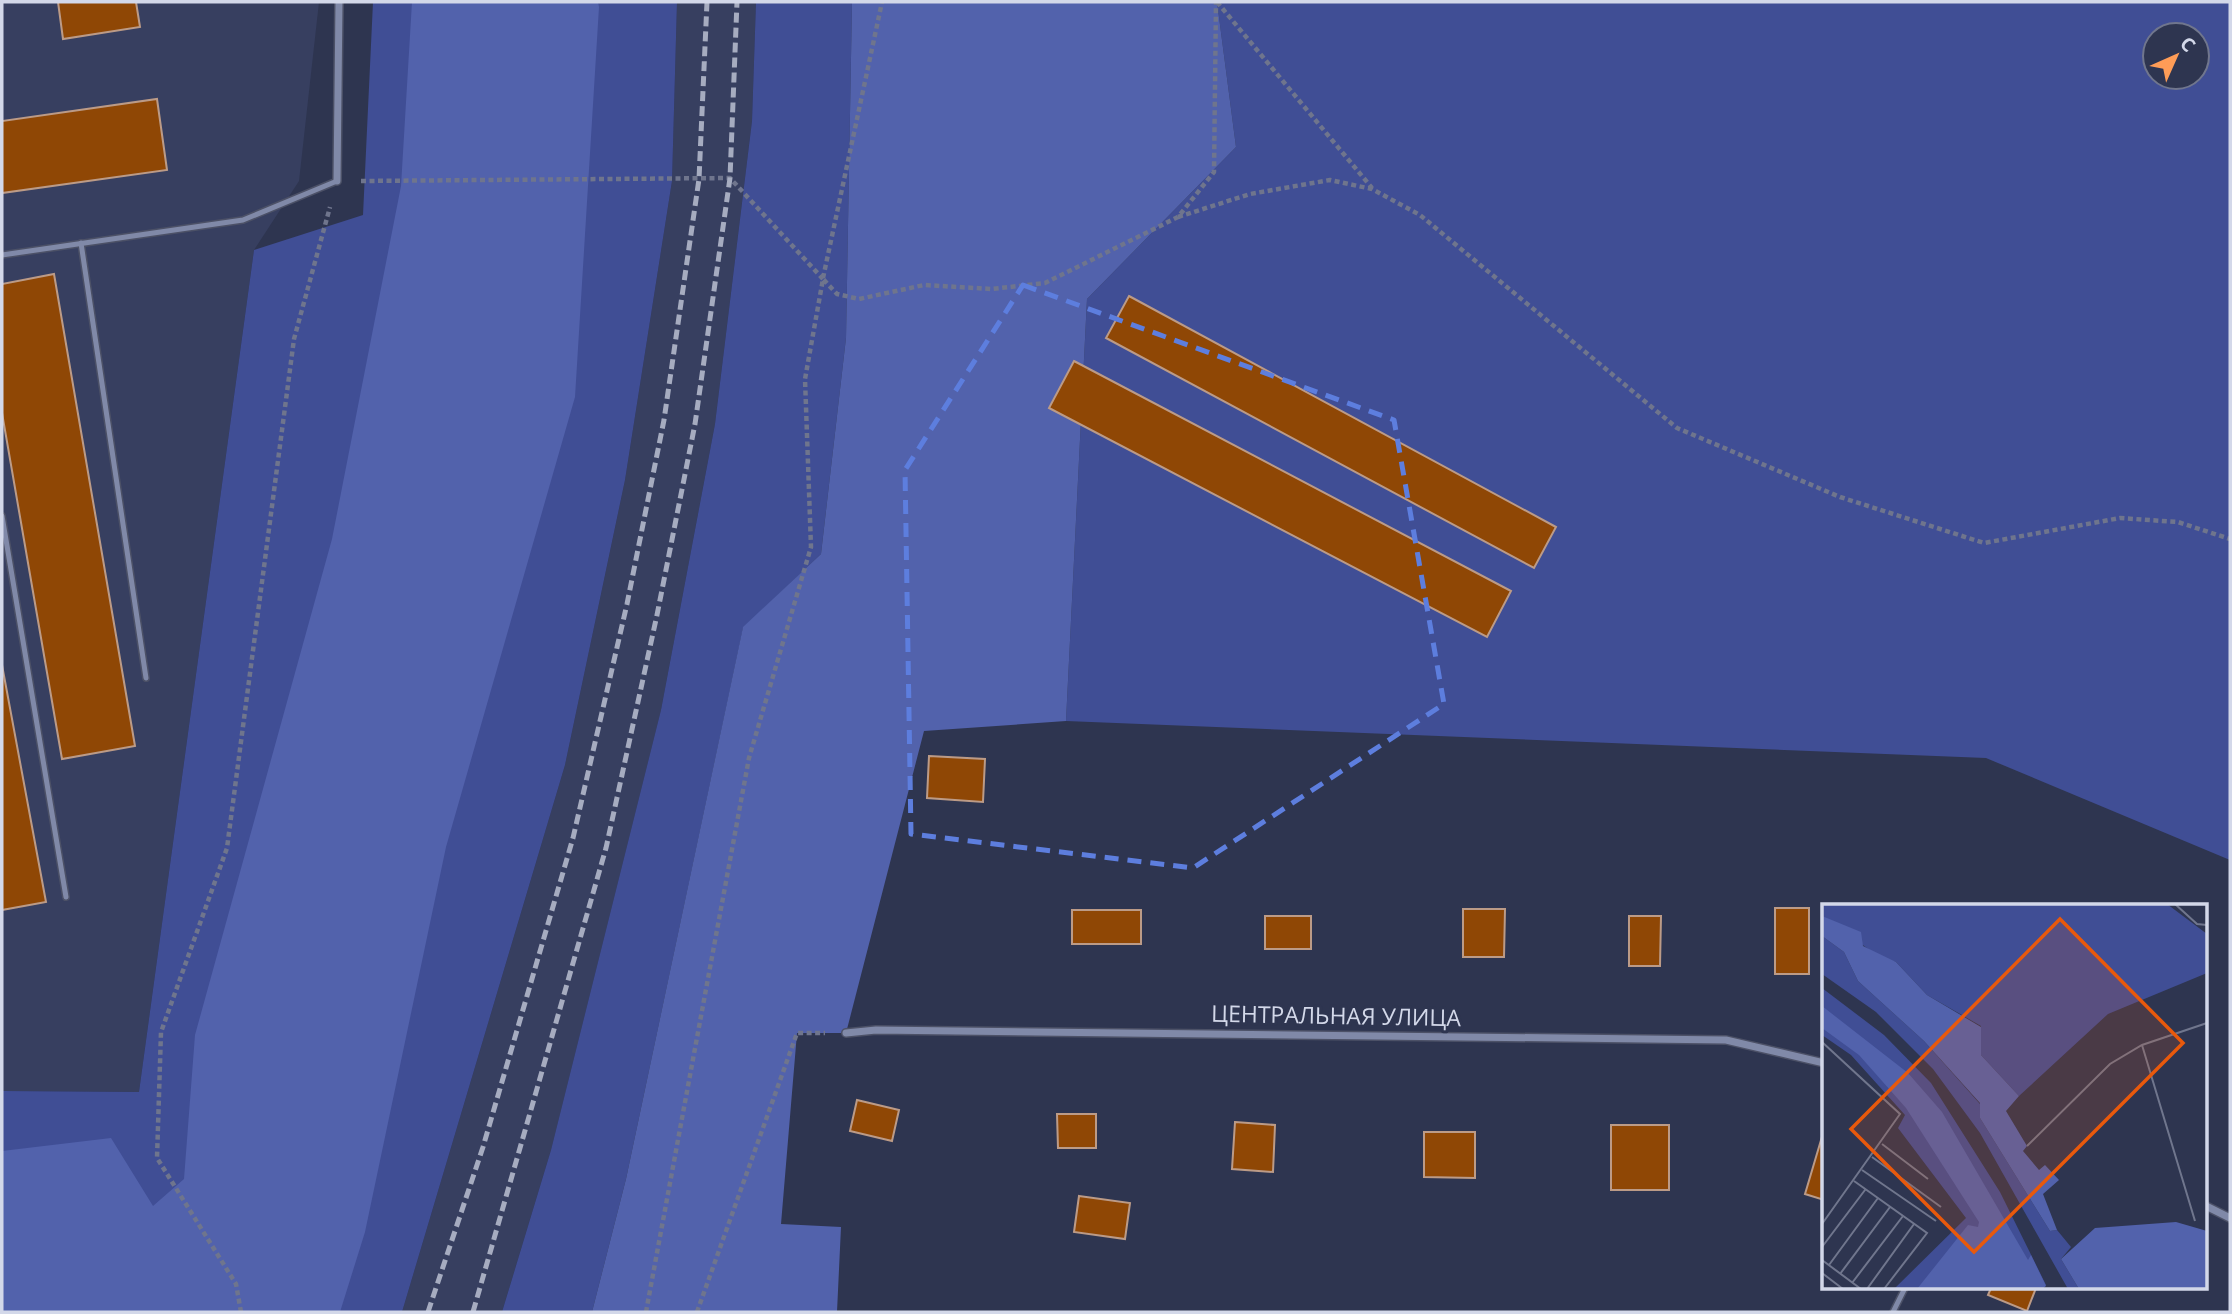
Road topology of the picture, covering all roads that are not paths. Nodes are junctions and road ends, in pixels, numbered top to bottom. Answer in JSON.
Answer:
{"nodes":[{"id":1,"x":339,"y":2,"type":"edge"},
{"id":2,"x":337,"y":181,"type":"joint"},
{"id":3,"x":81,"y":243,"type":"junction"},
{"id":4,"x":2,"y":255,"type":"edge"},
{"id":5,"x":2,"y":516,"type":"edge"},
{"id":6,"x":146,"y":678,"type":"dead end"},
{"id":7,"x":66,"y":897,"type":"dead end"},
{"id":8,"x":846,"y":1033,"type":"road end"},
{"id":9,"x":1822,"y":1063,"type":"edge"},
{"id":10,"x":2208,"y":1207,"type":"edge"},
{"id":11,"x":2230,"y":1218,"type":"edge"},
{"id":12,"x":1904,"y":1290,"type":"edge"},
{"id":13,"x":1892,"y":1312,"type":"edge"}],
"edges":[{"from":1,"to":2,"type":"street"},
{"from":2,"to":3,"type":"lane"},
{"from":3,"to":4,"type":"lane"},
{"from":3,"to":6,"type":"lane"},
{"from":5,"to":7,"type":"lane"},
{"from":8,"to":9,"type":"street","name":"ЦЕНТРАЛЬНАЯ УЛИЦА"},
{"from":10,"to":11,"type":"street"},
{"from":12,"to":13,"type":"lane"}]}
